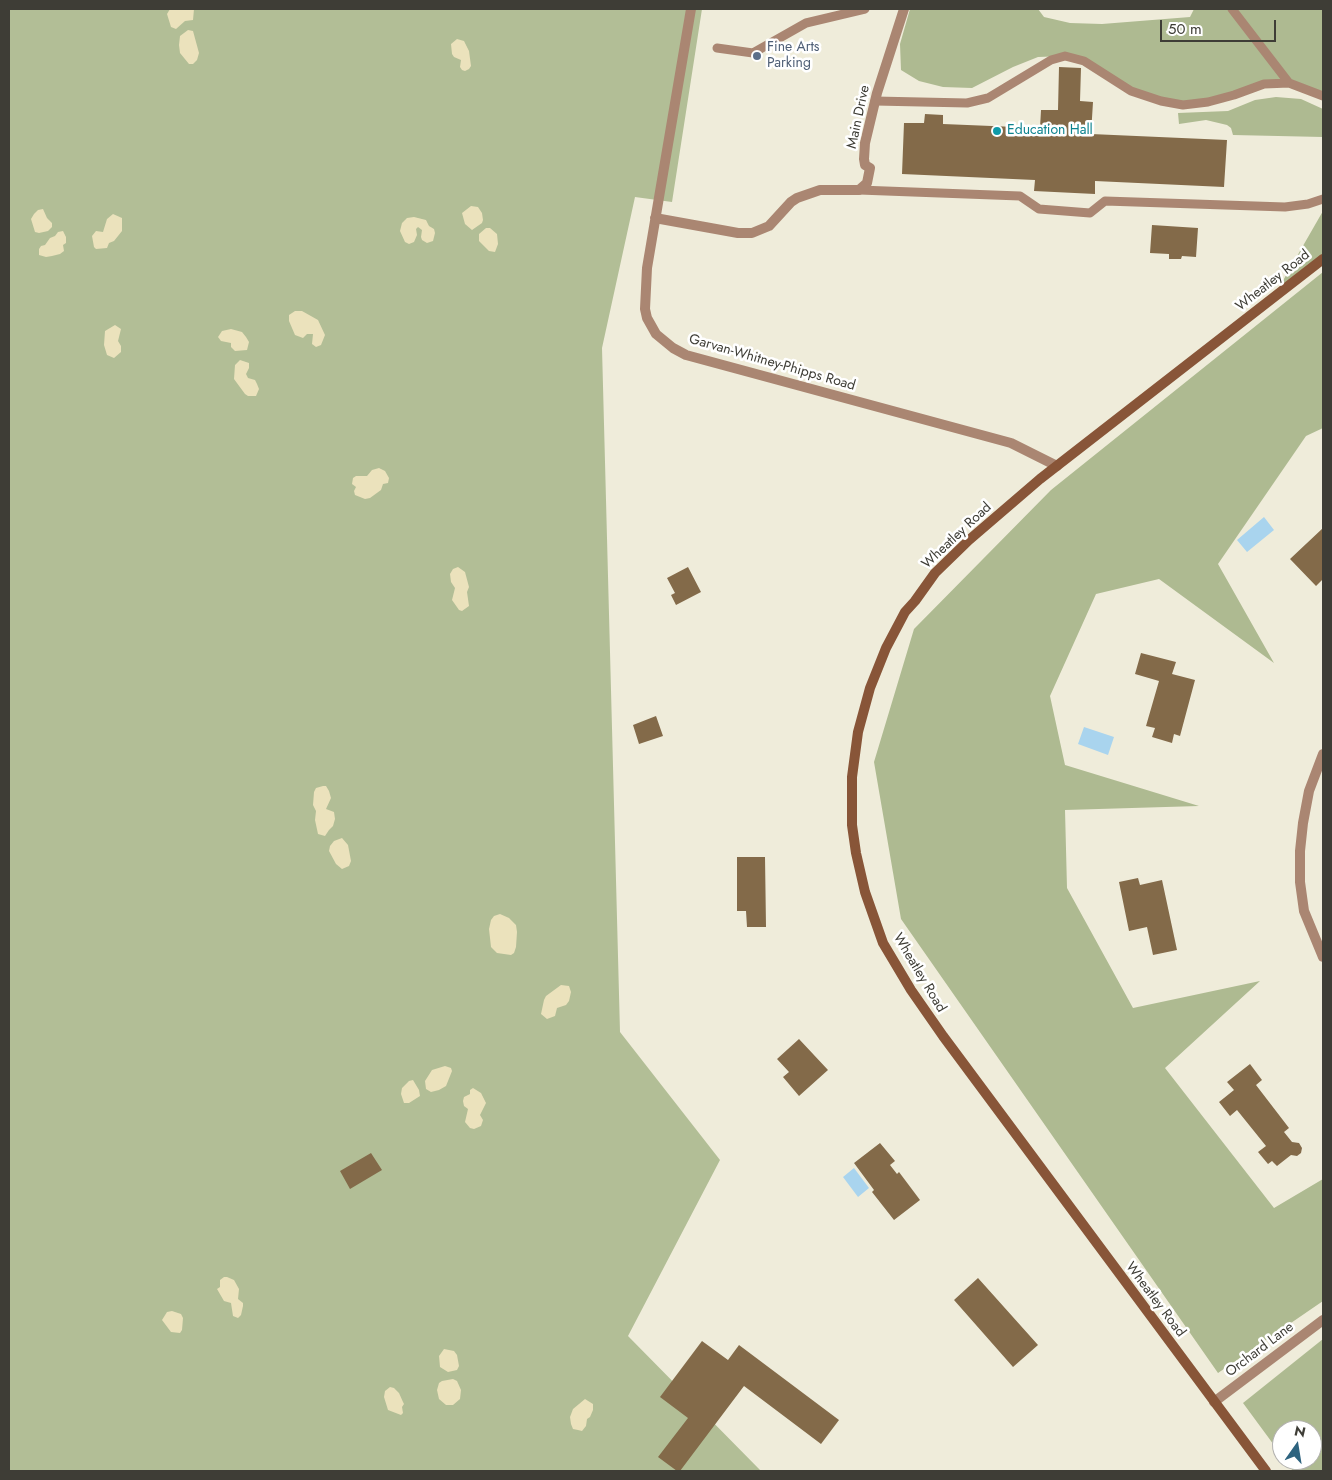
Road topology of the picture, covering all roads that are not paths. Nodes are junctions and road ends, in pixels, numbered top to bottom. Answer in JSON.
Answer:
{"nodes":[{"id":1,"x":691,"y":9,"type":"edge"},
{"id":2,"x":865,"y":9,"type":"edge"},
{"id":3,"x":904,"y":9,"type":"edge"},
{"id":4,"x":1232,"y":9,"type":"edge"},
{"id":5,"x":717,"y":48,"type":"dead end"},
{"id":6,"x":1289,"y":84,"type":"junction"},
{"id":7,"x":1323,"y":96,"type":"edge"},
{"id":8,"x":875,"y":101,"type":"junction"},
{"id":9,"x":859,"y":190,"type":"junction"},
{"id":10,"x":1323,"y":199,"type":"edge"},
{"id":11,"x":655,"y":218,"type":"junction"},
{"id":12,"x":1323,"y":259,"type":"edge"},
{"id":13,"x":1057,"y":466,"type":"junction"},
{"id":14,"x":1323,"y":754,"type":"edge"},
{"id":15,"x":1323,"y":956,"type":"edge"},
{"id":16,"x":1323,"y":1320,"type":"edge"},
{"id":17,"x":1214,"y":1402,"type":"junction"},
{"id":18,"x":1266,"y":1471,"type":"edge"}],
"edges":[{"from":1,"to":11,"type":"street","name":"Garvan-Whitney-Phipps Road"},
{"from":2,"to":5,"type":"lane"},
{"from":3,"to":8,"type":"street","name":"Main Drive"},
{"from":4,"to":6,"type":"lane"},
{"from":6,"to":7,"type":"lane"},
{"from":6,"to":8,"type":"lane"},
{"from":8,"to":9,"type":"street","name":"Main Drive"},
{"from":9,"to":10,"type":"lane"},
{"from":9,"to":11,"type":"street"},
{"from":11,"to":13,"type":"street","name":"Garvan-Whitney-Phipps Road"},
{"from":12,"to":13,"type":"main road","name":"Wheatley Road"},
{"from":13,"to":17,"type":"main road","name":"Wheatley Road"},
{"from":14,"to":15,"type":"street"},
{"from":16,"to":17,"type":"street","name":"Orchard Lane"},
{"from":17,"to":18,"type":"main road","name":"Wheatley Road"}]}
